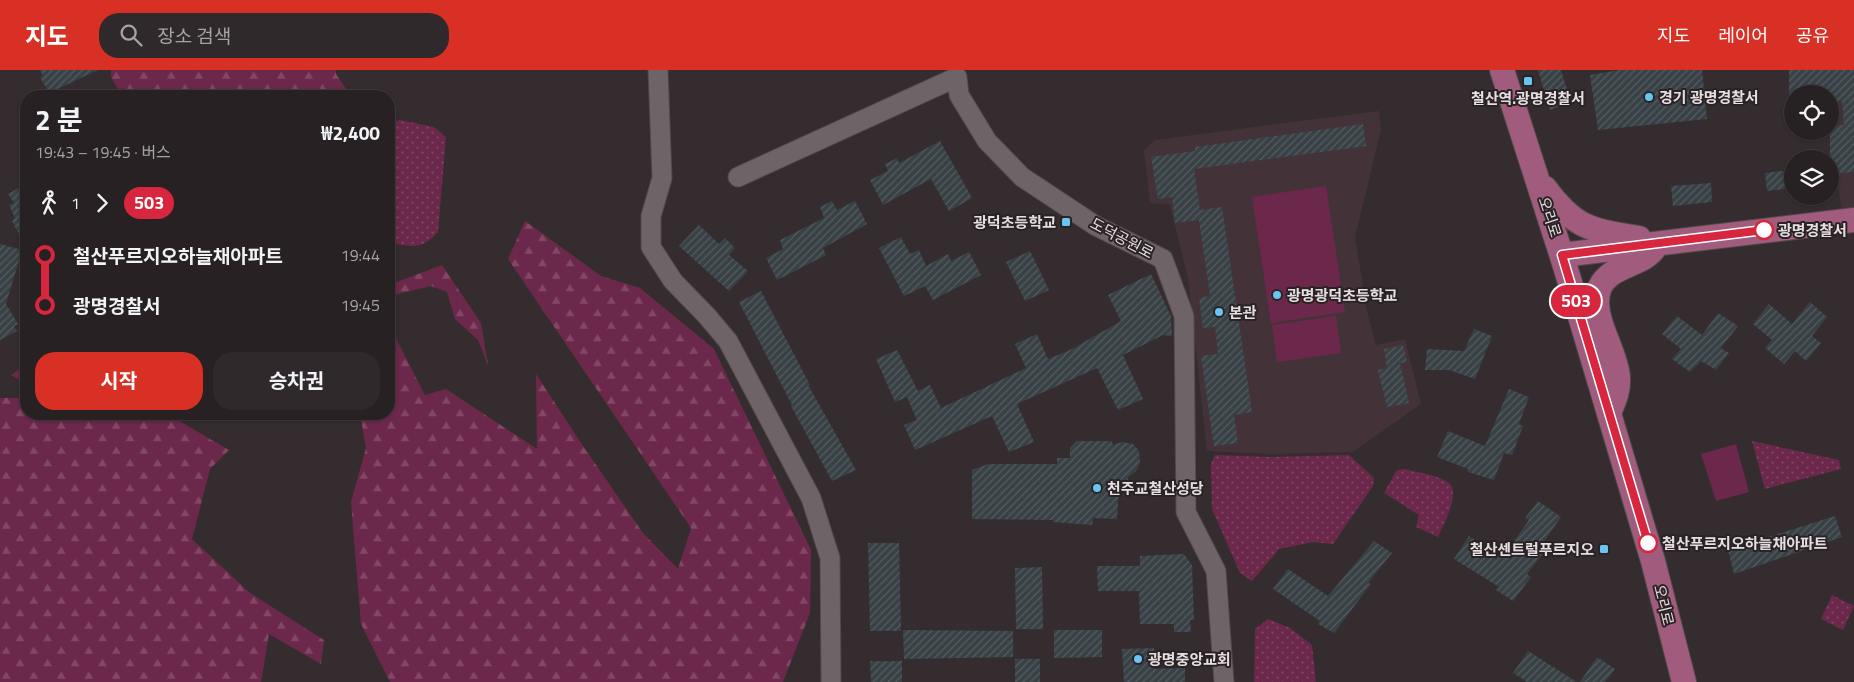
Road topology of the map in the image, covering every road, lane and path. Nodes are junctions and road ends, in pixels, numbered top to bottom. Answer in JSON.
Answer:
{"nodes":[{"id":1,"x":658,"y":70,"type":"edge"},
{"id":2,"x":1502,"y":70,"type":"edge"},
{"id":3,"x":957,"y":74,"type":"edge"},
{"id":4,"x":1536,"y":176,"type":"junction"},
{"id":5,"x":738,"y":177,"type":"dead end"},
{"id":6,"x":1854,"y":220,"type":"edge"},
{"id":7,"x":1661,"y":243,"type":"junction"},
{"id":8,"x":1562,"y":255,"type":"junction"},
{"id":9,"x":1609,"y":414,"type":"junction"},
{"id":10,"x":831,"y":682,"type":"edge"},
{"id":11,"x":1224,"y":682,"type":"edge"},
{"id":12,"x":1684,"y":682,"type":"edge"}],
"edges":[{"from":1,"to":10,"type":"street"},
{"from":2,"to":4,"type":"main road","name":"오리로"},
{"from":3,"to":5,"type":"street","name":"도덕공원로"},
{"from":3,"to":11,"type":"street","name":"도덕공원로"},
{"from":4,"to":7,"type":"main road"},
{"from":4,"to":8,"type":"main road","name":"오리로"},
{"from":6,"to":7,"type":"main road"},
{"from":7,"to":8,"type":"main road"},
{"from":7,"to":9,"type":"main road"},
{"from":8,"to":9,"type":"main road","name":"오리로"},
{"from":9,"to":12,"type":"main road","name":"오리로"}]}
